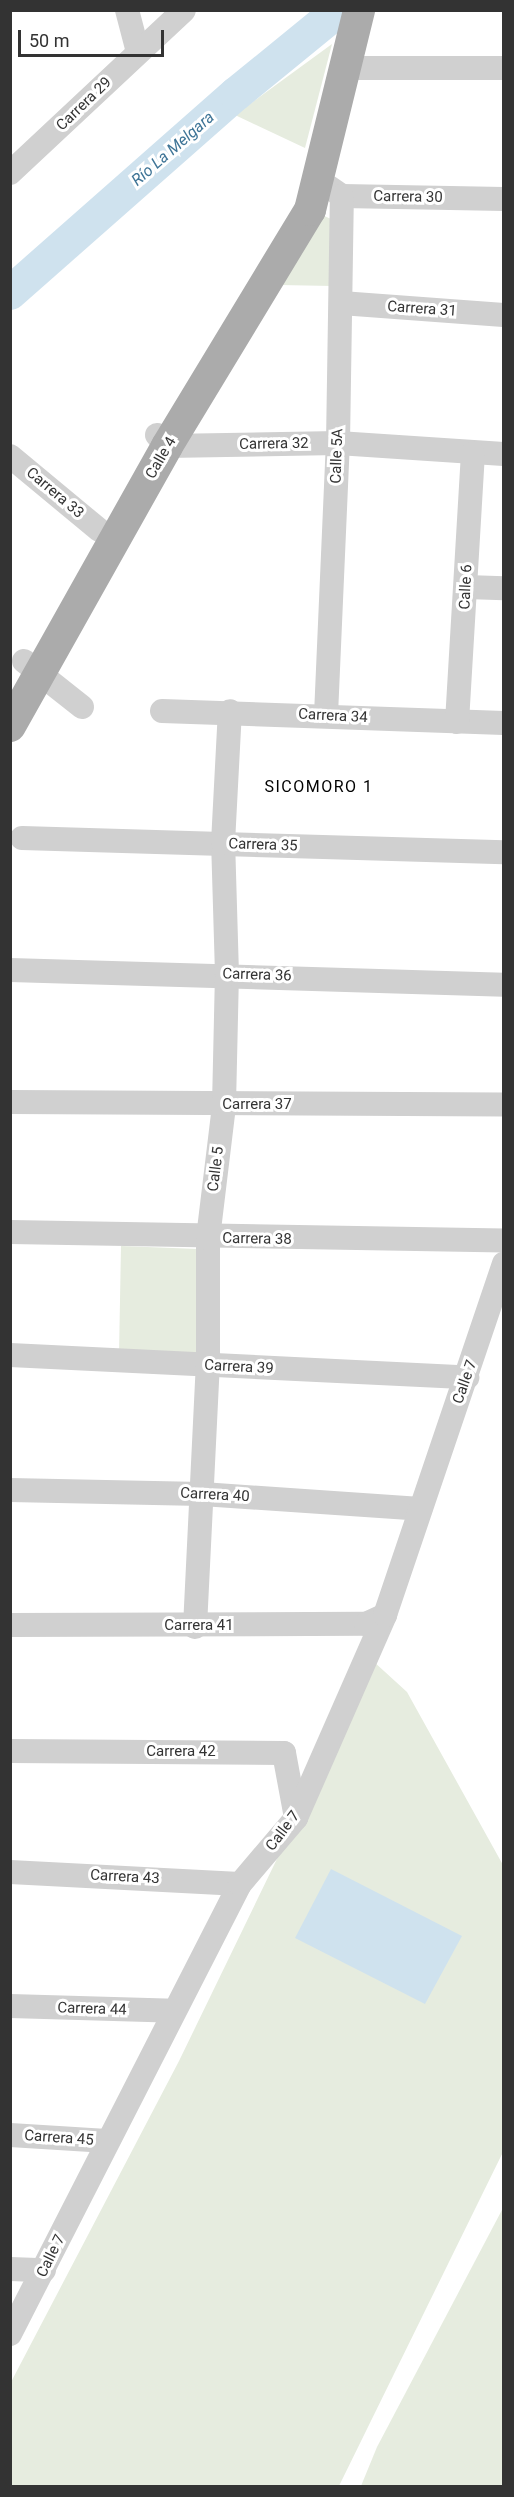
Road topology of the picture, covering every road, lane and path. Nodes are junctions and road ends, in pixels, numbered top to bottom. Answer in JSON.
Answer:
{"nodes":[{"id":1,"x":127,"y":10,"type":"edge"},
{"id":2,"x":184,"y":10,"type":"edge"},
{"id":3,"x":357,"y":23,"type":"edge"},
{"id":4,"x":138,"y":51,"type":"junction"},
{"id":5,"x":348,"y":68,"type":"junction"},
{"id":6,"x":504,"y":68,"type":"edge"},
{"id":7,"x":10,"y":173,"type":"edge"},
{"id":8,"x":325,"y":189,"type":"junction"},
{"id":9,"x":504,"y":200,"type":"edge"},
{"id":10,"x":341,"y":303,"type":"junction"},
{"id":11,"x":504,"y":315,"type":"edge"},
{"id":12,"x":162,"y":441,"type":"junction"},
{"id":13,"x":338,"y":443,"type":"junction"},
{"id":14,"x":473,"y":453,"type":"junction"},
{"id":15,"x":504,"y":454,"type":"edge"},
{"id":16,"x":14,"y":465,"type":"edge"},
{"id":17,"x":99,"y":530,"type":"junction"},
{"id":18,"x":466,"y":586,"type":"junction"},
{"id":19,"x":504,"y":588,"type":"edge"},
{"id":20,"x":25,"y":673,"type":"edge"},
{"id":21,"x":82,"y":707,"type":"dead end"},
{"id":22,"x":162,"y":711,"type":"dead end"},
{"id":23,"x":230,"y":711,"type":"junction"},
{"id":24,"x":326,"y":715,"type":"junction"},
{"id":25,"x":457,"y":722,"type":"junction"},
{"id":26,"x":504,"y":723,"type":"edge"},
{"id":27,"x":11,"y":725,"type":"edge"},
{"id":28,"x":22,"y":838,"type":"dead end"},
{"id":29,"x":223,"y":843,"type":"junction"},
{"id":30,"x":504,"y":852,"type":"edge"},
{"id":31,"x":10,"y":970,"type":"edge"},
{"id":32,"x":227,"y":974,"type":"junction"},
{"id":33,"x":504,"y":985,"type":"edge"},
{"id":34,"x":10,"y":1102,"type":"edge"},
{"id":35,"x":224,"y":1105,"type":"junction"},
{"id":36,"x":504,"y":1105,"type":"edge"},
{"id":37,"x":10,"y":1232,"type":"edge"},
{"id":38,"x":208,"y":1238,"type":"junction"},
{"id":39,"x":504,"y":1241,"type":"edge"},
{"id":40,"x":504,"y":1264,"type":"edge"},
{"id":41,"x":10,"y":1355,"type":"edge"},
{"id":42,"x":208,"y":1365,"type":"junction"},
{"id":43,"x":467,"y":1377,"type":"junction"},
{"id":44,"x":10,"y":1490,"type":"edge"},
{"id":45,"x":202,"y":1494,"type":"junction"},
{"id":46,"x":420,"y":1509,"type":"junction"},
{"id":47,"x":385,"y":1615,"type":"junction"},
{"id":48,"x":10,"y":1625,"type":"edge"},
{"id":49,"x":195,"y":1627,"type":"junction"},
{"id":50,"x":10,"y":1751,"type":"edge"},
{"id":51,"x":296,"y":1818,"type":"junction"},
{"id":52,"x":10,"y":1872,"type":"edge"},
{"id":53,"x":240,"y":1884,"type":"junction"},
{"id":54,"x":10,"y":2006,"type":"edge"},
{"id":55,"x":174,"y":2011,"type":"junction"},
{"id":56,"x":10,"y":2135,"type":"edge"},
{"id":57,"x":107,"y":2141,"type":"junction"},
{"id":58,"x":10,"y":2269,"type":"edge"},
{"id":59,"x":44,"y":2270,"type":"junction"},
{"id":60,"x":10,"y":2334,"type":"edge"}],
"edges":[{"from":1,"to":4,"type":"street"},
{"from":2,"to":4,"type":"street","name":"Carrera 29"},
{"from":3,"to":5,"type":"main road","name":"Calle 4"},
{"from":4,"to":7,"type":"street","name":"Carrera 29"},
{"from":5,"to":6,"type":"street"},
{"from":5,"to":8,"type":"main road","name":"Calle 4"},
{"from":8,"to":9,"type":"street","name":"Carrera 30"},
{"from":8,"to":10,"type":"street","name":"Calle 5A"},
{"from":8,"to":12,"type":"main road","name":"Calle 4"},
{"from":10,"to":11,"type":"street","name":"Carrera 31"},
{"from":10,"to":13,"type":"street","name":"Calle 5A"},
{"from":12,"to":13,"type":"street","name":"Carrera 32"},
{"from":12,"to":17,"type":"main road","name":"Calle 4"},
{"from":12,"to":20,"type":"main road","name":"Calle 4"},
{"from":13,"to":14,"type":"street","name":"Carrera 32"},
{"from":13,"to":24,"type":"street","name":"Calle 5A"},
{"from":14,"to":15,"type":"street","name":"Carrera 32"},
{"from":14,"to":18,"type":"street","name":"Calle 6"},
{"from":16,"to":17,"type":"street","name":"Carrera 33"},
{"from":17,"to":20,"type":"main road","name":"Calle 4"},
{"from":18,"to":19,"type":"street"},
{"from":18,"to":25,"type":"street","name":"Calle 6"},
{"from":20,"to":21,"type":"street"},
{"from":20,"to":27,"type":"main road","name":"Calle 4"},
{"from":22,"to":23,"type":"street","name":"Carrera 34"},
{"from":23,"to":24,"type":"street","name":"Carrera 34"},
{"from":23,"to":29,"type":"street","name":"Calle 5"},
{"from":24,"to":25,"type":"street","name":"Carrera 34"},
{"from":25,"to":26,"type":"street","name":"Carrera 34"},
{"from":28,"to":29,"type":"street","name":"Carrera 35"},
{"from":29,"to":30,"type":"street","name":"Carrera 35"},
{"from":29,"to":32,"type":"street","name":"Calle 5"},
{"from":31,"to":32,"type":"street","name":"Carrera 36"},
{"from":32,"to":33,"type":"street","name":"Carrera 36"},
{"from":32,"to":35,"type":"street","name":"Calle 5"},
{"from":34,"to":35,"type":"street","name":"Carrera 37"},
{"from":35,"to":36,"type":"street","name":"Carrera 37"},
{"from":35,"to":38,"type":"street","name":"Calle 5"},
{"from":37,"to":38,"type":"street","name":"Carrera 38"},
{"from":38,"to":39,"type":"street","name":"Carrera 38"},
{"from":38,"to":42,"type":"street","name":"Calle 5"},
{"from":40,"to":43,"type":"street","name":"Calle 7"},
{"from":41,"to":42,"type":"street","name":"Carrera 39"},
{"from":42,"to":43,"type":"street","name":"Carrera 39"},
{"from":42,"to":45,"type":"street","name":"Calle 5"},
{"from":43,"to":46,"type":"street","name":"Calle 7"},
{"from":44,"to":45,"type":"street","name":"Carrera 40"},
{"from":45,"to":46,"type":"street","name":"Carrera 40"},
{"from":45,"to":49,"type":"street","name":"Calle 5"},
{"from":46,"to":47,"type":"street","name":"Calle 7"},
{"from":47,"to":49,"type":"street","name":"Carrera 41"},
{"from":47,"to":51,"type":"street","name":"Calle 7"},
{"from":48,"to":49,"type":"street","name":"Carrera 41"},
{"from":50,"to":51,"type":"street","name":"Carrera 42"},
{"from":51,"to":53,"type":"street","name":"Calle 7"},
{"from":52,"to":53,"type":"street","name":"Carrera 43"},
{"from":53,"to":55,"type":"street","name":"Calle 7"},
{"from":54,"to":55,"type":"street","name":"Carrera 44"},
{"from":55,"to":57,"type":"street","name":"Calle 7"},
{"from":56,"to":57,"type":"street","name":"Carrera 45"},
{"from":57,"to":59,"type":"street","name":"Calle 7"},
{"from":58,"to":59,"type":"street"},
{"from":59,"to":60,"type":"street","name":"Calle 7"}]}
